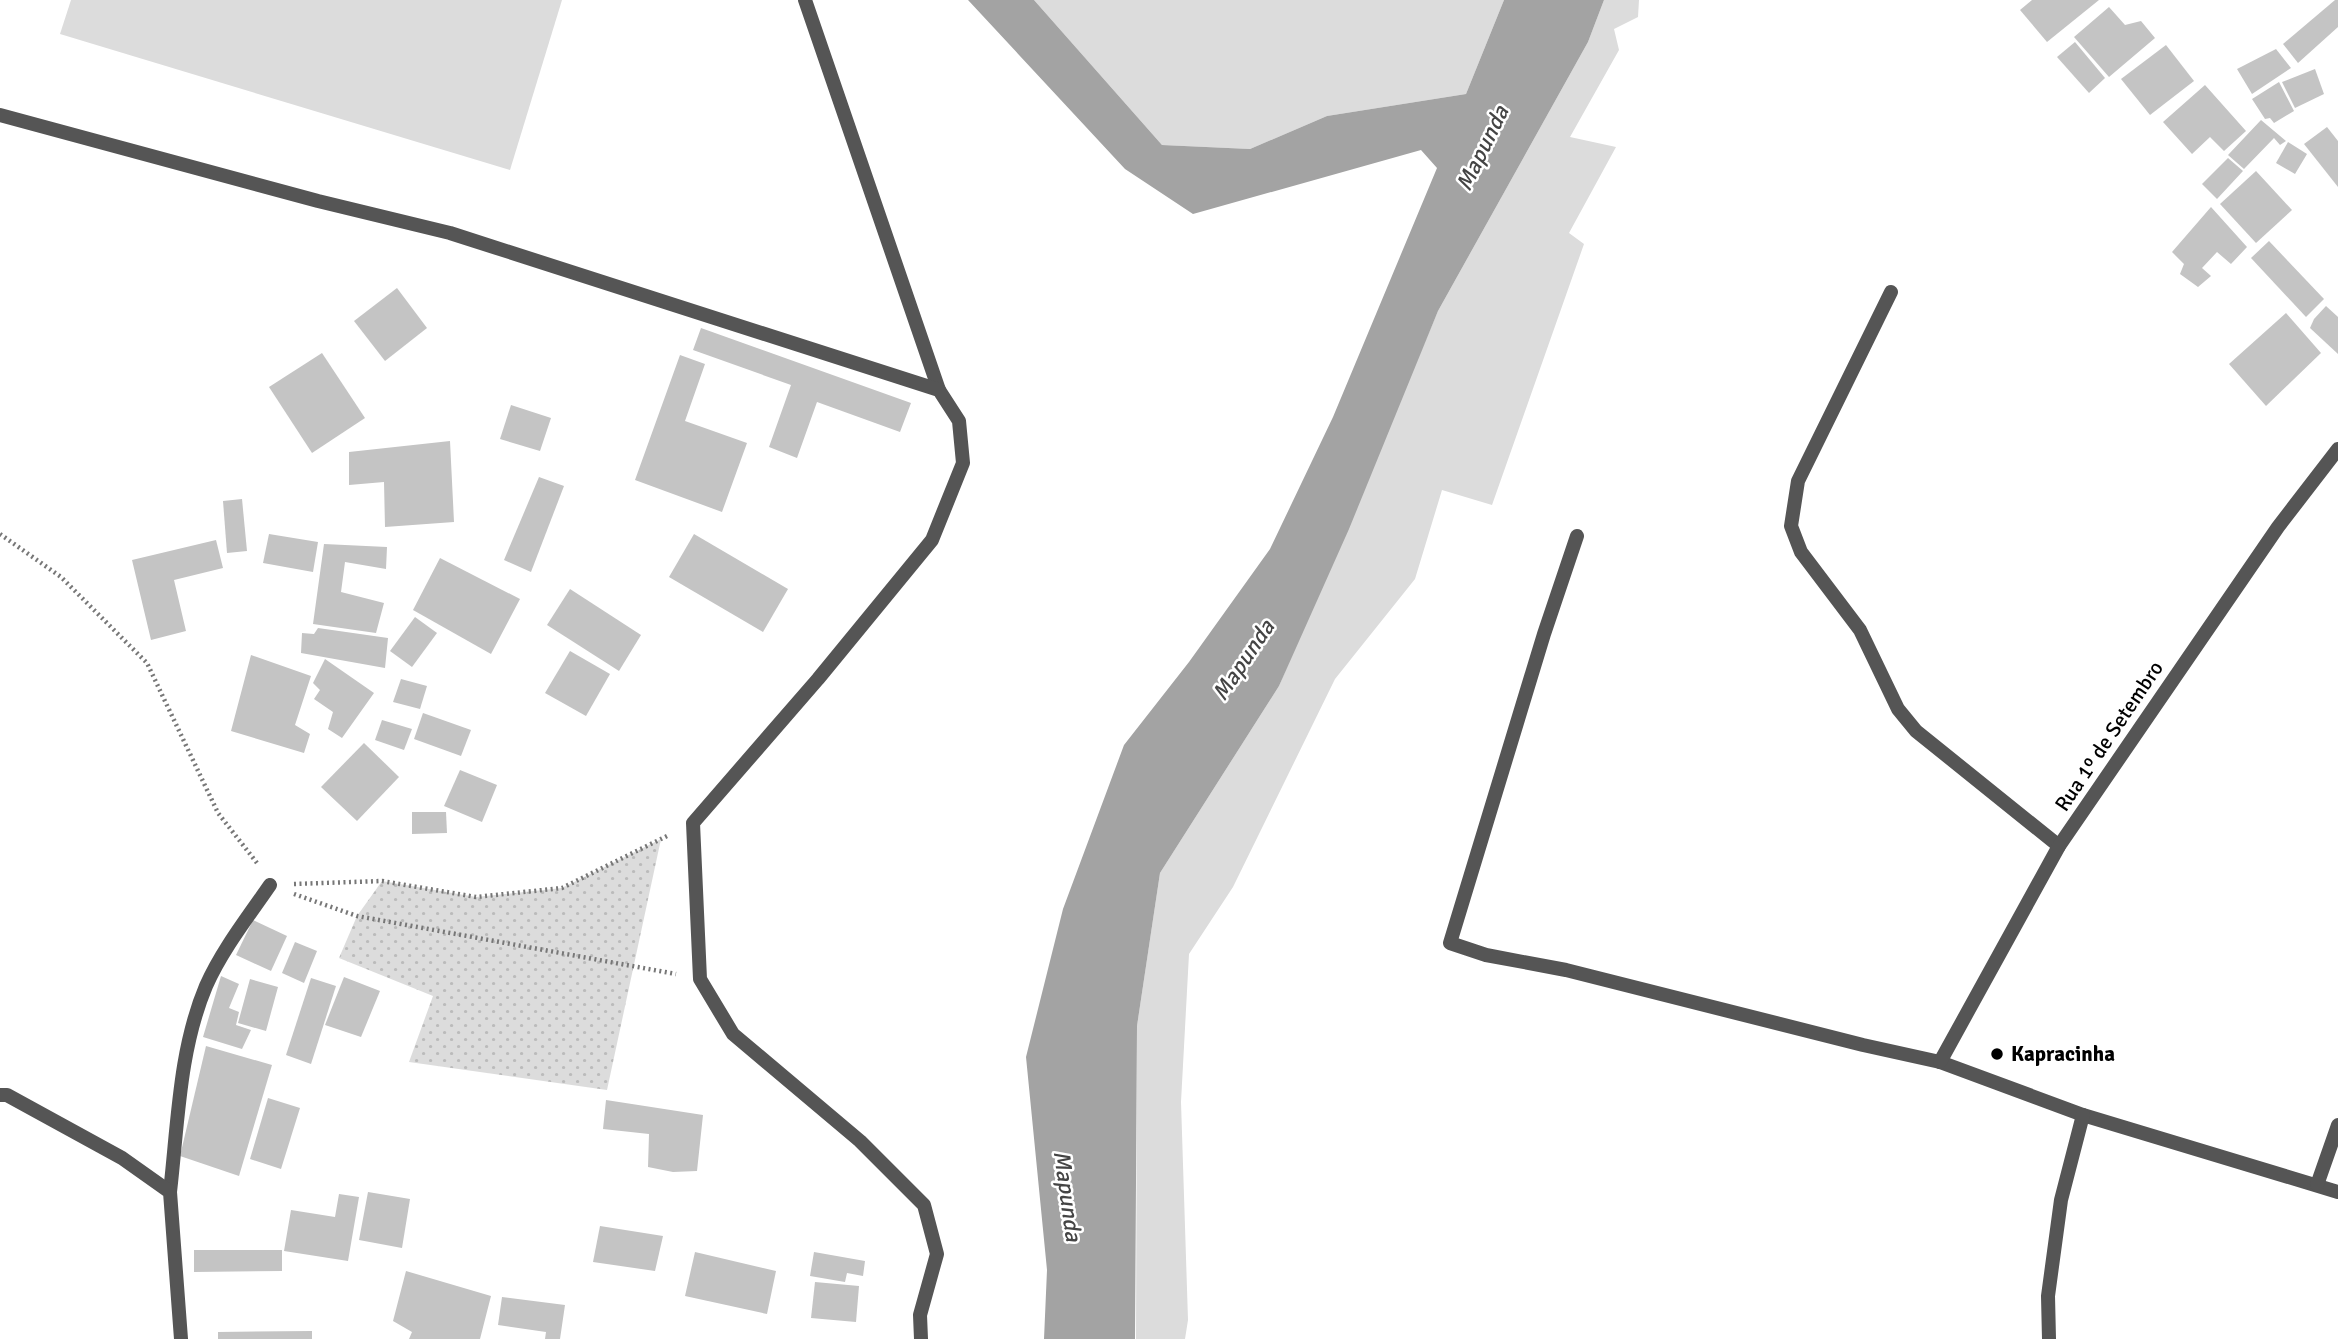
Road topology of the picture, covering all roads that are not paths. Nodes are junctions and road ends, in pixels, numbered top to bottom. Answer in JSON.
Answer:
{"nodes":[{"id":1,"x":805,"y":0,"type":"edge"},
{"id":2,"x":0,"y":115,"type":"edge"},
{"id":3,"x":1891,"y":292,"type":"dead end"},
{"id":4,"x":939,"y":390,"type":"junction"},
{"id":5,"x":2338,"y":449,"type":"edge"},
{"id":6,"x":1577,"y":536,"type":"dead end"},
{"id":7,"x":2059,"y":846,"type":"junction"},
{"id":8,"x":270,"y":885,"type":"road end"},
{"id":9,"x":1940,"y":1062,"type":"junction"},
{"id":10,"x":0,"y":1094,"type":"edge"},
{"id":11,"x":2083,"y":1115,"type":"junction"},
{"id":12,"x":2338,"y":1125,"type":"edge"},
{"id":13,"x":2317,"y":1185,"type":"junction"},
{"id":14,"x":170,"y":1192,"type":"junction"},
{"id":15,"x":2338,"y":1192,"type":"edge"},
{"id":16,"x":181,"y":1339,"type":"edge"},
{"id":17,"x":921,"y":1339,"type":"edge"},
{"id":18,"x":2049,"y":1339,"type":"edge"}],
"edges":[{"from":1,"to":4,"type":"street"},
{"from":2,"to":4,"type":"street"},
{"from":3,"to":7,"type":"street"},
{"from":4,"to":17,"type":"street"},
{"from":5,"to":7,"type":"street","name":"Rua 1º de Setembro"},
{"from":6,"to":9,"type":"street"},
{"from":7,"to":9,"type":"street","name":"Rua 1º de Setembro"},
{"from":8,"to":14,"type":"street"},
{"from":9,"to":11,"type":"street"},
{"from":10,"to":14,"type":"street"},
{"from":11,"to":13,"type":"street"},
{"from":11,"to":18,"type":"street"},
{"from":12,"to":13,"type":"street"},
{"from":13,"to":15,"type":"street"},
{"from":14,"to":16,"type":"street"}]}
